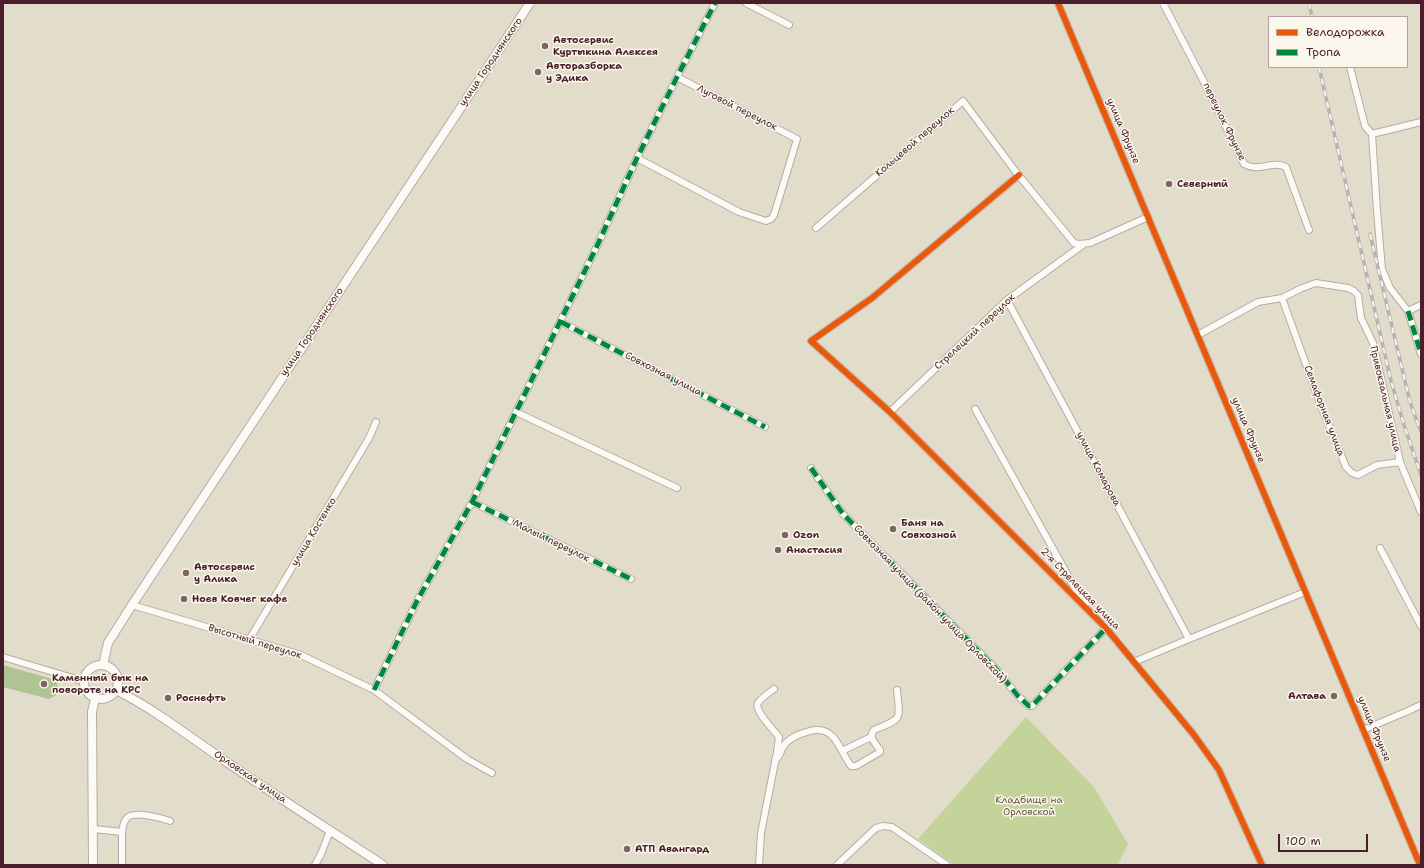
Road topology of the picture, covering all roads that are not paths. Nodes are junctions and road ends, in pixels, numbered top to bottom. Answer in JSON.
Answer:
{"nodes":[{"id":1,"x":530,"y":3,"type":"edge"},
{"id":2,"x":715,"y":3,"type":"edge"},
{"id":3,"x":746,"y":3,"type":"edge"},
{"id":4,"x":1058,"y":3,"type":"edge"},
{"id":5,"x":1163,"y":3,"type":"edge"},
{"id":6,"x":789,"y":25,"type":"dead end"},
{"id":7,"x":1350,"y":68,"type":"edge"},
{"id":8,"x":676,"y":77,"type":"junction"},
{"id":9,"x":1421,"y":122,"type":"edge"},
{"id":10,"x":1372,"y":134,"type":"junction"},
{"id":11,"x":636,"y":158,"type":"junction"},
{"id":12,"x":1019,"y":175,"type":"junction"},
{"id":13,"x":1148,"y":217,"type":"junction"},
{"id":14,"x":816,"y":228,"type":"dead end"},
{"id":15,"x":1310,"y":230,"type":"dead end"},
{"id":16,"x":1084,"y":244,"type":"junction"},
{"id":17,"x":1282,"y":298,"type":"junction"},
{"id":18,"x":1007,"y":300,"type":"junction"},
{"id":19,"x":1421,"y":305,"type":"edge"},
{"id":20,"x":1408,"y":311,"type":"junction"},
{"id":21,"x":561,"y":322,"type":"junction"},
{"id":22,"x":1198,"y":336,"type":"junction"},
{"id":23,"x":1421,"y":354,"type":"edge"},
{"id":24,"x":975,"y":409,"type":"dead end"},
{"id":25,"x":516,"y":412,"type":"junction"},
{"id":26,"x":890,"y":412,"type":"junction"},
{"id":27,"x":376,"y":422,"type":"dead end"},
{"id":28,"x":765,"y":427,"type":"dead end"},
{"id":29,"x":1400,"y":462,"type":"junction"},
{"id":30,"x":811,"y":468,"type":"dead end"},
{"id":31,"x":676,"y":488,"type":"dead end"},
{"id":32,"x":472,"y":502,"type":"junction"},
{"id":33,"x":1421,"y":512,"type":"edge"},
{"id":34,"x":1380,"y":548,"type":"dead end"},
{"id":35,"x":631,"y":579,"type":"dead end"},
{"id":36,"x":1305,"y":592,"type":"junction"},
{"id":37,"x":132,"y":604,"type":"junction"},
{"id":38,"x":1421,"y":626,"type":"edge"},
{"id":39,"x":1106,"y":628,"type":"junction"},
{"id":40,"x":1189,"y":639,"type":"junction"},
{"id":41,"x":250,"y":640,"type":"junction"},
{"id":42,"x":3,"y":657,"type":"edge"},
{"id":43,"x":1134,"y":662,"type":"junction"},
{"id":44,"x":103,"y":665,"type":"junction"},
{"id":45,"x":83,"y":681,"type":"junction"},
{"id":46,"x":774,"y":689,"type":"dead end"},
{"id":47,"x":116,"y":690,"type":"junction"},
{"id":48,"x":374,"y":690,"type":"junction"},
{"id":49,"x":897,"y":690,"type":"dead end"},
{"id":50,"x":95,"y":699,"type":"junction"},
{"id":51,"x":1421,"y":705,"type":"edge"},
{"id":52,"x":1363,"y":730,"type":"junction"},
{"id":53,"x":779,"y":737,"type":"junction"},
{"id":54,"x":871,"y":737,"type":"junction"},
{"id":55,"x":788,"y":741,"type":"junction"},
{"id":56,"x":842,"y":751,"type":"junction"},
{"id":57,"x":776,"y":760,"type":"junction"},
{"id":58,"x":492,"y":773,"type":"dead end"},
{"id":59,"x":170,"y":822,"type":"dead end"},
{"id":60,"x":93,"y":829,"type":"junction"},
{"id":61,"x":330,"y":831,"type":"junction"},
{"id":62,"x":122,"y":832,"type":"junction"},
{"id":63,"x":93,"y":865,"type":"edge"},
{"id":64,"x":122,"y":865,"type":"edge"},
{"id":65,"x":315,"y":865,"type":"edge"},
{"id":66,"x":383,"y":865,"type":"edge"},
{"id":67,"x":760,"y":865,"type":"edge"},
{"id":68,"x":837,"y":865,"type":"edge"},
{"id":69,"x":947,"y":865,"type":"edge"},
{"id":70,"x":1262,"y":865,"type":"edge"},
{"id":71,"x":1420,"y":865,"type":"edge"}],
"edges":[{"from":1,"to":37,"type":"main road","name":"улица Городнянского"},
{"from":2,"to":8,"type":"street"},
{"from":3,"to":6,"type":"street"},
{"from":4,"to":13,"type":"street","name":"улица Фрунзе"},
{"from":5,"to":15,"type":"street","name":"переулок Фрунзе"},
{"from":7,"to":10,"type":"street"},
{"from":8,"to":11,"type":"street"},
{"from":8,"to":11,"type":"street","name":"Луговой переулок"},
{"from":9,"to":10,"type":"street"},
{"from":10,"to":20,"type":"street"},
{"from":11,"to":21,"type":"street"},
{"from":12,"to":14,"type":"street","name":"Кольцевой переулок"},
{"from":12,"to":16,"type":"street","name":"Кольцевой переулок"},
{"from":12,"to":26,"type":"street","name":"2-я Стрелецкая улица"},
{"from":13,"to":16,"type":"street"},
{"from":13,"to":22,"type":"street","name":"улица Фрунзе"},
{"from":16,"to":18,"type":"street","name":"Стрелецкий переулок"},
{"from":17,"to":22,"type":"street"},
{"from":17,"to":29,"type":"street","name":"Семафорная улица"},
{"from":17,"to":29,"type":"street","name":"Привокзальная улица"},
{"from":18,"to":26,"type":"street","name":"Стрелецкий переулок"},
{"from":18,"to":40,"type":"street","name":"улица Комарова"},
{"from":19,"to":20,"type":"street"},
{"from":20,"to":23,"type":"street"},
{"from":21,"to":25,"type":"street"},
{"from":21,"to":28,"type":"street","name":"Совхозная улица"},
{"from":22,"to":36,"type":"street","name":"улица Фрунзе"},
{"from":24,"to":39,"type":"street","name":"2-я Стрелецкая улица"},
{"from":25,"to":31,"type":"street"},
{"from":25,"to":32,"type":"street"},
{"from":26,"to":39,"type":"street","name":"2-я Стрелецкая улица"},
{"from":27,"to":41,"type":"street","name":"улица Костенко"},
{"from":29,"to":33,"type":"street","name":"Привокзальная улица"},
{"from":30,"to":39,"type":"street","name":"Совхозная улица (район улица Орловской)"},
{"from":32,"to":35,"type":"street","name":"Малый переулок"},
{"from":32,"to":48,"type":"street"},
{"from":34,"to":38,"type":"street"},
{"from":36,"to":40,"type":"street"},
{"from":36,"to":52,"type":"street","name":"улица Фрунзе"},
{"from":37,"to":41,"type":"street","name":"Высотный переулок"},
{"from":37,"to":44,"type":"main road","name":"улица Городнянского"},
{"from":39,"to":43,"type":"street","name":"2-я Стрелецкая улица"},
{"from":40,"to":43,"type":"street"},
{"from":41,"to":48,"type":"street","name":"Высотный переулок"},
{"from":42,"to":45,"type":"street"},
{"from":43,"to":70,"type":"street","name":"2-я Стрелецкая улица"},
{"from":44,"to":45,"type":"main road"},
{"from":44,"to":47,"type":"main road"},
{"from":45,"to":50,"type":"main road"},
{"from":46,"to":53,"type":"street"},
{"from":47,"to":50,"type":"main road"},
{"from":47,"to":61,"type":"main road","name":"Орловская улица"},
{"from":48,"to":58,"type":"street","name":"Высотный переулок"},
{"from":49,"to":54,"type":"street"},
{"from":50,"to":60,"type":"main road"},
{"from":51,"to":52,"type":"street"},
{"from":52,"to":71,"type":"street","name":"улица Фрунзе"},
{"from":53,"to":55,"type":"street"},
{"from":53,"to":57,"type":"street"},
{"from":54,"to":56,"type":"street"},
{"from":54,"to":56,"type":"street"},
{"from":55,"to":56,"type":"street"},
{"from":55,"to":57,"type":"street"},
{"from":57,"to":67,"type":"street"},
{"from":59,"to":62,"type":"street"},
{"from":60,"to":62,"type":"street"},
{"from":60,"to":63,"type":"main road"},
{"from":61,"to":65,"type":"street"},
{"from":61,"to":66,"type":"main road","name":"Орловская улица"},
{"from":62,"to":64,"type":"street"},
{"from":68,"to":69,"type":"street"}]}
